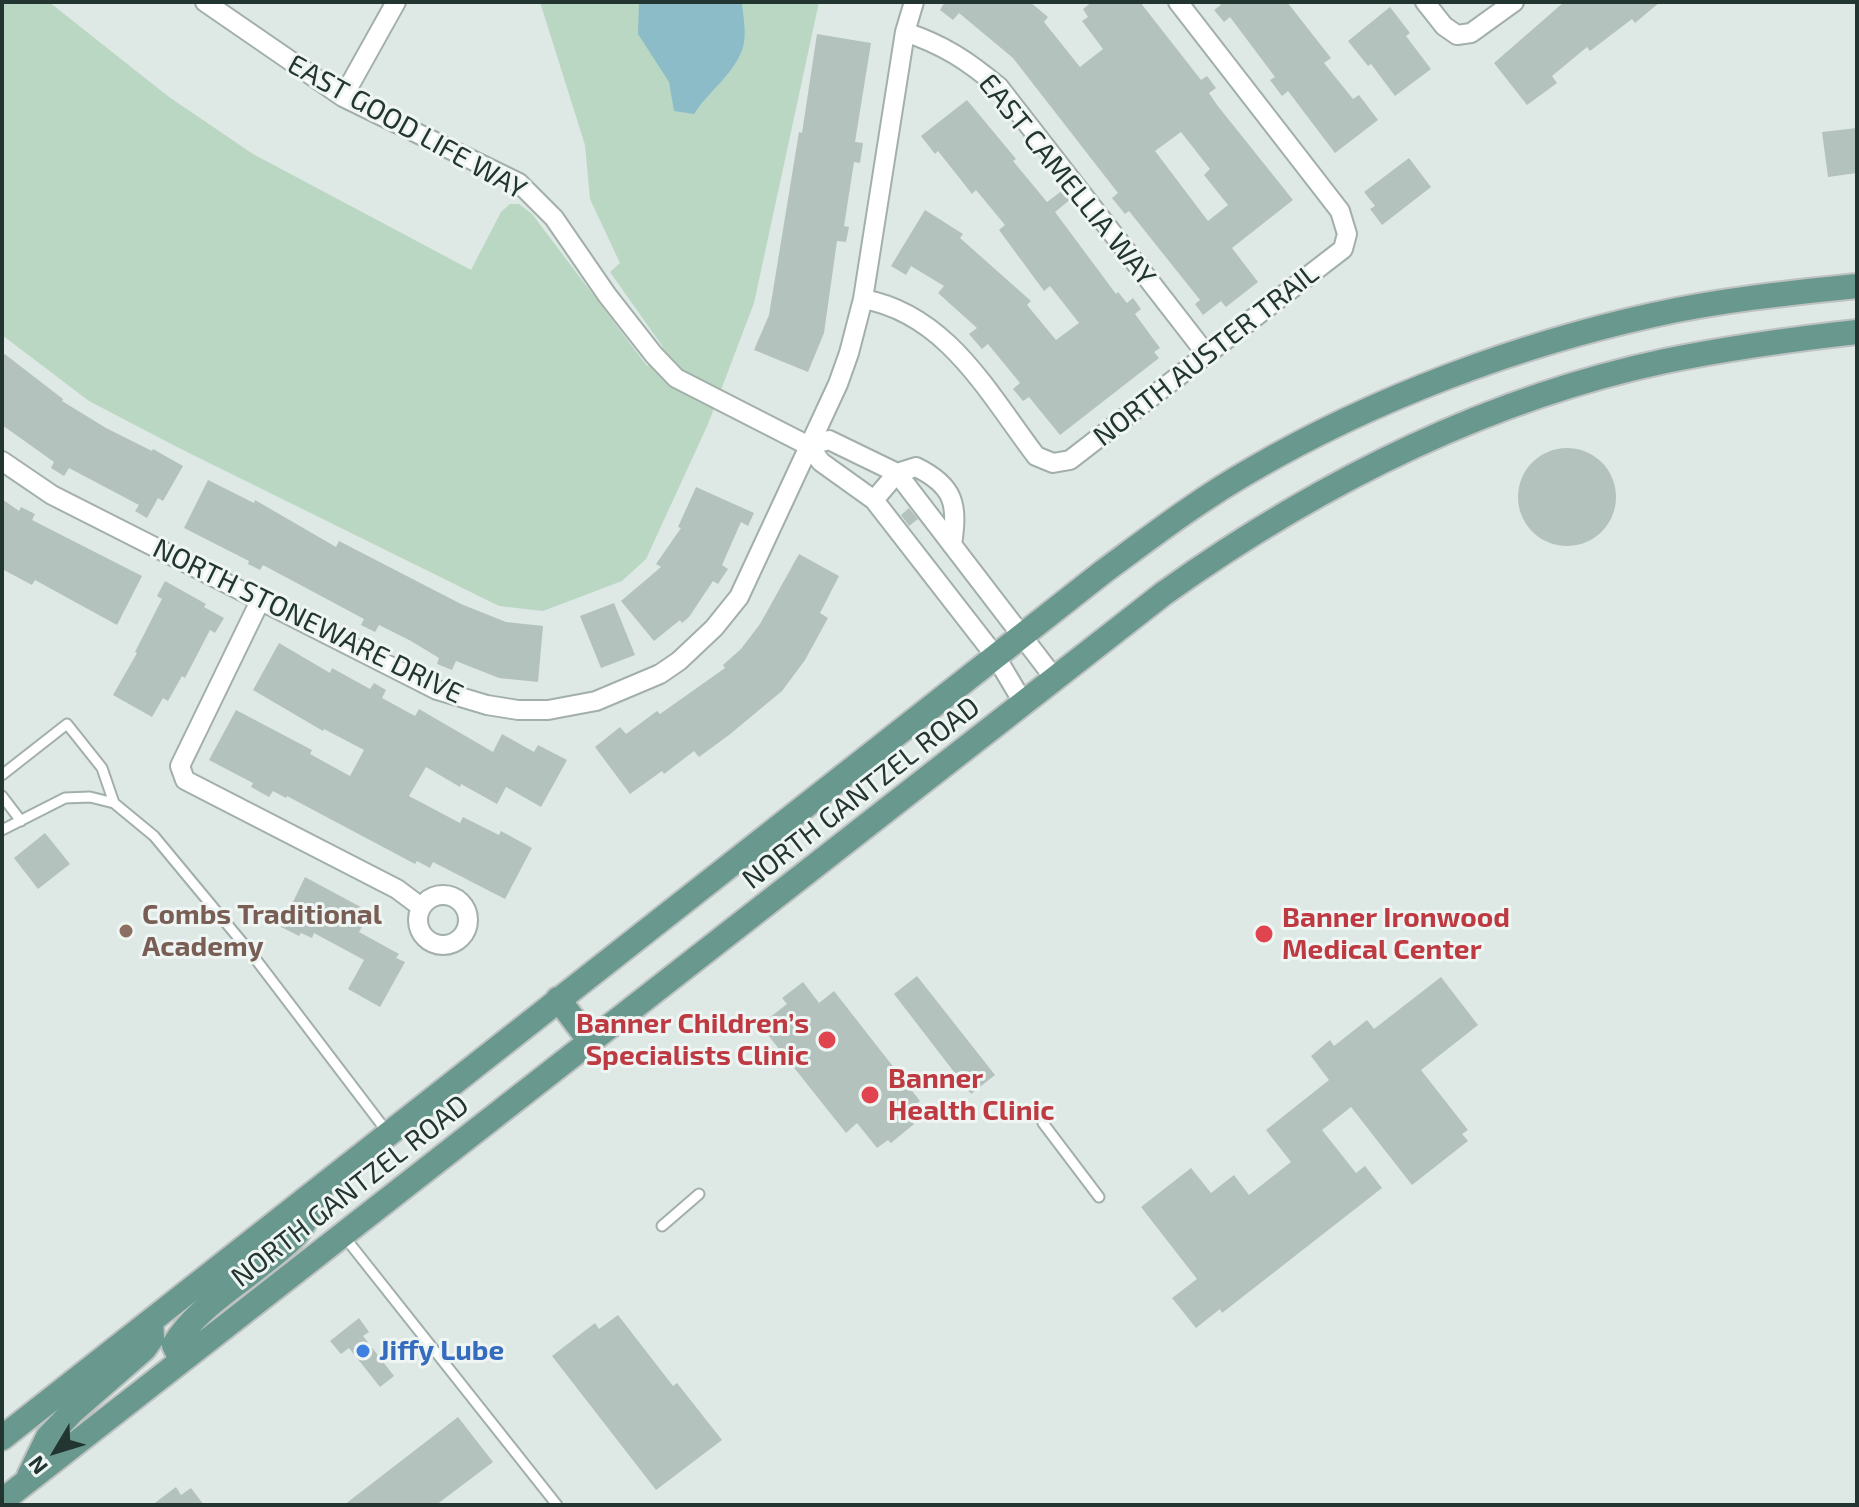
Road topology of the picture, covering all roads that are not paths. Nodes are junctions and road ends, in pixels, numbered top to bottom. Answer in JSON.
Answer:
{"nodes":[{"id":1,"x":205,"y":2,"type":"edge"},
{"id":2,"x":396,"y":2,"type":"edge"},
{"id":3,"x":914,"y":2,"type":"edge"},
{"id":4,"x":1178,"y":2,"type":"edge"},
{"id":5,"x":1425,"y":2,"type":"edge"},
{"id":6,"x":1514,"y":2,"type":"edge"},
{"id":7,"x":905,"y":32,"type":"junction"},
{"id":8,"x":343,"y":97,"type":"junction"},
{"id":9,"x":1857,"y":286,"type":"edge"},
{"id":10,"x":863,"y":299,"type":"junction"},
{"id":11,"x":1857,"y":332,"type":"edge"},
{"id":12,"x":1207,"y":355,"type":"junction"},
{"id":13,"x":809,"y":446,"type":"junction"},
{"id":14,"x":2,"y":461,"type":"edge"},
{"id":15,"x":897,"y":473,"type":"junction"},
{"id":16,"x":874,"y":500,"type":"junction"},
{"id":17,"x":952,"y":545,"type":"junction"},
{"id":18,"x":260,"y":601,"type":"junction"},
{"id":19,"x":1021,"y":637,"type":"junction"},
{"id":20,"x":996,"y":657,"type":"junction"},
{"id":21,"x":1055,"y":679,"type":"junction"},
{"id":22,"x":1024,"y":704,"type":"junction"},
{"id":23,"x":2,"y":775,"type":"edge"},
{"id":24,"x":2,"y":796,"type":"edge"},
{"id":25,"x":114,"y":803,"type":"junction"},
{"id":26,"x":21,"y":821,"type":"junction"},
{"id":27,"x":2,"y":830,"type":"edge"},
{"id":28,"x":421,"y":907,"type":"dead end"},
{"id":29,"x":558,"y":999,"type":"junction"},
{"id":30,"x":590,"y":1041,"type":"junction"},
{"id":31,"x":1043,"y":1123,"type":"dead end"},
{"id":32,"x":388,"y":1133,"type":"junction"},
{"id":33,"x":327,"y":1180,"type":"junction"},
{"id":34,"x":699,"y":1194,"type":"dead end"},
{"id":35,"x":1099,"y":1197,"type":"dead end"},
{"id":36,"x":662,"y":1226,"type":"dead end"},
{"id":37,"x":343,"y":1235,"type":"junction"},
{"id":38,"x":151,"y":1322,"type":"junction"},
{"id":39,"x":181,"y":1360,"type":"junction"},
{"id":40,"x":2,"y":1438,"type":"edge"},
{"id":41,"x":26,"y":1481,"type":"junction"},
{"id":42,"x":2,"y":1501,"type":"edge"},
{"id":43,"x":557,"y":1505,"type":"edge"}],
"edges":[{"from":1,"to":8,"type":"street","name":"EAST GOOD LIFE WAY"},
{"from":2,"to":8,"type":"street"},
{"from":3,"to":7,"type":"street","name":"NORTH STONEWARE DRIVE"},
{"from":4,"to":12,"type":"street","name":"NORTH AUSTER TRAIL"},
{"from":5,"to":6,"type":"street"},
{"from":7,"to":10,"type":"street","name":"NORTH STONEWARE DRIVE"},
{"from":7,"to":12,"type":"street","name":"EAST CAMELLIA WAY"},
{"from":8,"to":13,"type":"street","name":"EAST GOOD LIFE WAY"},
{"from":9,"to":19,"type":"main road","name":"NORTH GANTZEL ROAD"},
{"from":10,"to":12,"type":"street","name":"NORTH AUSTER TRAIL"},
{"from":10,"to":13,"type":"street","name":"NORTH STONEWARE DRIVE"},
{"from":11,"to":21,"type":"main road","name":"NORTH GANTZEL ROAD"},
{"from":13,"to":15,"type":"street","name":"EAST GOOD LIFE WAY"},
{"from":13,"to":16,"type":"street","name":"EAST GOOD LIFE WAY"},
{"from":13,"to":18,"type":"street","name":"NORTH STONEWARE DRIVE"},
{"from":14,"to":18,"type":"street","name":"NORTH STONEWARE DRIVE"},
{"from":15,"to":16,"type":"street"},
{"from":15,"to":17,"type":"street","name":"EAST GOOD LIFE WAY"},
{"from":15,"to":17,"type":"street"},
{"from":16,"to":20,"type":"street","name":"EAST GOOD LIFE WAY"},
{"from":17,"to":19,"type":"street","name":"EAST GOOD LIFE WAY"},
{"from":18,"to":28,"type":"street"},
{"from":19,"to":20,"type":"main road","name":"NORTH GANTZEL ROAD"},
{"from":19,"to":21,"type":"street","name":"EAST GOOD LIFE WAY"},
{"from":20,"to":22,"type":"street","name":"EAST GOOD LIFE WAY"},
{"from":20,"to":29,"type":"main road","name":"NORTH GANTZEL ROAD"},
{"from":21,"to":22,"type":"main road","name":"NORTH GANTZEL ROAD"},
{"from":22,"to":30,"type":"main road","name":"NORTH GANTZEL ROAD"},
{"from":23,"to":25,"type":"lane"},
{"from":24,"to":26,"type":"lane"},
{"from":25,"to":26,"type":"lane"},
{"from":25,"to":32,"type":"lane"},
{"from":26,"to":27,"type":"lane"},
{"from":29,"to":30,"type":"main road"},
{"from":29,"to":32,"type":"main road","name":"NORTH GANTZEL ROAD"},
{"from":30,"to":37,"type":"main road","name":"NORTH GANTZEL ROAD"},
{"from":31,"to":35,"type":"lane"},
{"from":32,"to":33,"type":"main road","name":"NORTH GANTZEL ROAD"},
{"from":33,"to":38,"type":"main road","name":"NORTH GANTZEL ROAD"},
{"from":33,"to":39,"type":"main road"},
{"from":34,"to":36,"type":"lane"},
{"from":37,"to":39,"type":"main road","name":"NORTH GANTZEL ROAD"},
{"from":37,"to":43,"type":"lane"},
{"from":38,"to":40,"type":"main road","name":"NORTH GANTZEL ROAD"},
{"from":38,"to":41,"type":"main road"},
{"from":39,"to":41,"type":"main road","name":"NORTH GANTZEL ROAD"},
{"from":41,"to":42,"type":"main road","name":"NORTH GANTZEL ROAD"}]}
